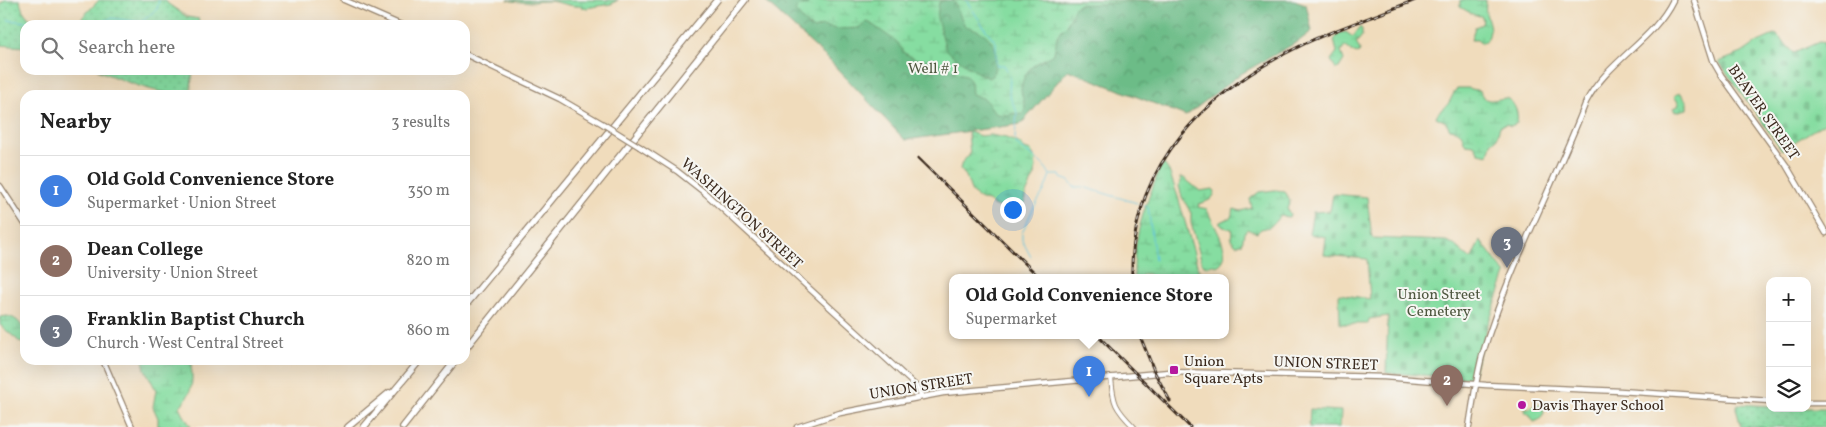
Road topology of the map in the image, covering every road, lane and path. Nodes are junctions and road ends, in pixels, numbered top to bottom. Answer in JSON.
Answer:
{"nodes":[{"id":1,"x":344,"y":0,"type":"edge"},
{"id":2,"x":717,"y":0,"type":"edge"},
{"id":3,"x":745,"y":0,"type":"edge"},
{"id":4,"x":1673,"y":0,"type":"edge"},
{"id":5,"x":1694,"y":0,"type":"edge"},
{"id":6,"x":390,"y":20,"type":"edge"},
{"id":7,"x":470,"y":56,"type":"edge"},
{"id":8,"x":0,"y":186,"type":"edge"},
{"id":9,"x":20,"y":216,"type":"edge"},
{"id":10,"x":1826,"y":233,"type":"edge"},
{"id":11,"x":470,"y":300,"type":"edge"},
{"id":12,"x":470,"y":343,"type":"edge"},
{"id":13,"x":105,"y":365,"type":"edge"},
{"id":14,"x":416,"y":365,"type":"edge"},
{"id":15,"x":452,"y":365,"type":"edge"},
{"id":16,"x":1111,"y":377,"type":"junction"},
{"id":17,"x":400,"y":384,"type":"junction"},
{"id":18,"x":1476,"y":384,"type":"junction"},
{"id":19,"x":922,"y":397,"type":"junction"},
{"id":20,"x":1766,"y":401,"type":"edge"},
{"id":21,"x":423,"y":402,"type":"junction"},
{"id":22,"x":1811,"y":402,"type":"edge"},
{"id":23,"x":1826,"y":403,"type":"edge"},
{"id":24,"x":132,"y":427,"type":"edge"},
{"id":25,"x":348,"y":427,"type":"edge"},
{"id":26,"x":364,"y":427,"type":"edge"},
{"id":27,"x":403,"y":427,"type":"edge"},
{"id":28,"x":408,"y":427,"type":"edge"},
{"id":29,"x":797,"y":427,"type":"edge"},
{"id":30,"x":1134,"y":427,"type":"edge"},
{"id":31,"x":1469,"y":427,"type":"edge"}],
"edges":[{"from":1,"to":6,"type":"main road"},
{"from":2,"to":11,"type":"highway"},
{"from":3,"to":12,"type":"highway"},
{"from":4,"to":18,"type":"main road"},
{"from":5,"to":10,"type":"main road","name":"BEAVER STREET"},
{"from":7,"to":19,"type":"main road","name":"WASHINGTON STREET","bridge":true},
{"from":8,"to":9,"type":"main road"},
{"from":13,"to":24,"type":"main road"},
{"from":14,"to":17,"type":"highway"},
{"from":15,"to":21,"type":"highway"},
{"from":16,"to":18,"type":"main road","name":"UNION STREET"},
{"from":16,"to":19,"type":"main road","name":"UNION STREET"},
{"from":16,"to":30,"type":"street"},
{"from":17,"to":25,"type":"highway"},
{"from":17,"to":26,"type":"highway"},
{"from":18,"to":20,"type":"main road","name":"UNION STREET"},
{"from":18,"to":31,"type":"main road"},
{"from":19,"to":29,"type":"main road","name":"UNION STREET"},
{"from":21,"to":27,"type":"highway"},
{"from":21,"to":28,"type":"highway"},
{"from":22,"to":23,"type":"main road"}]}
